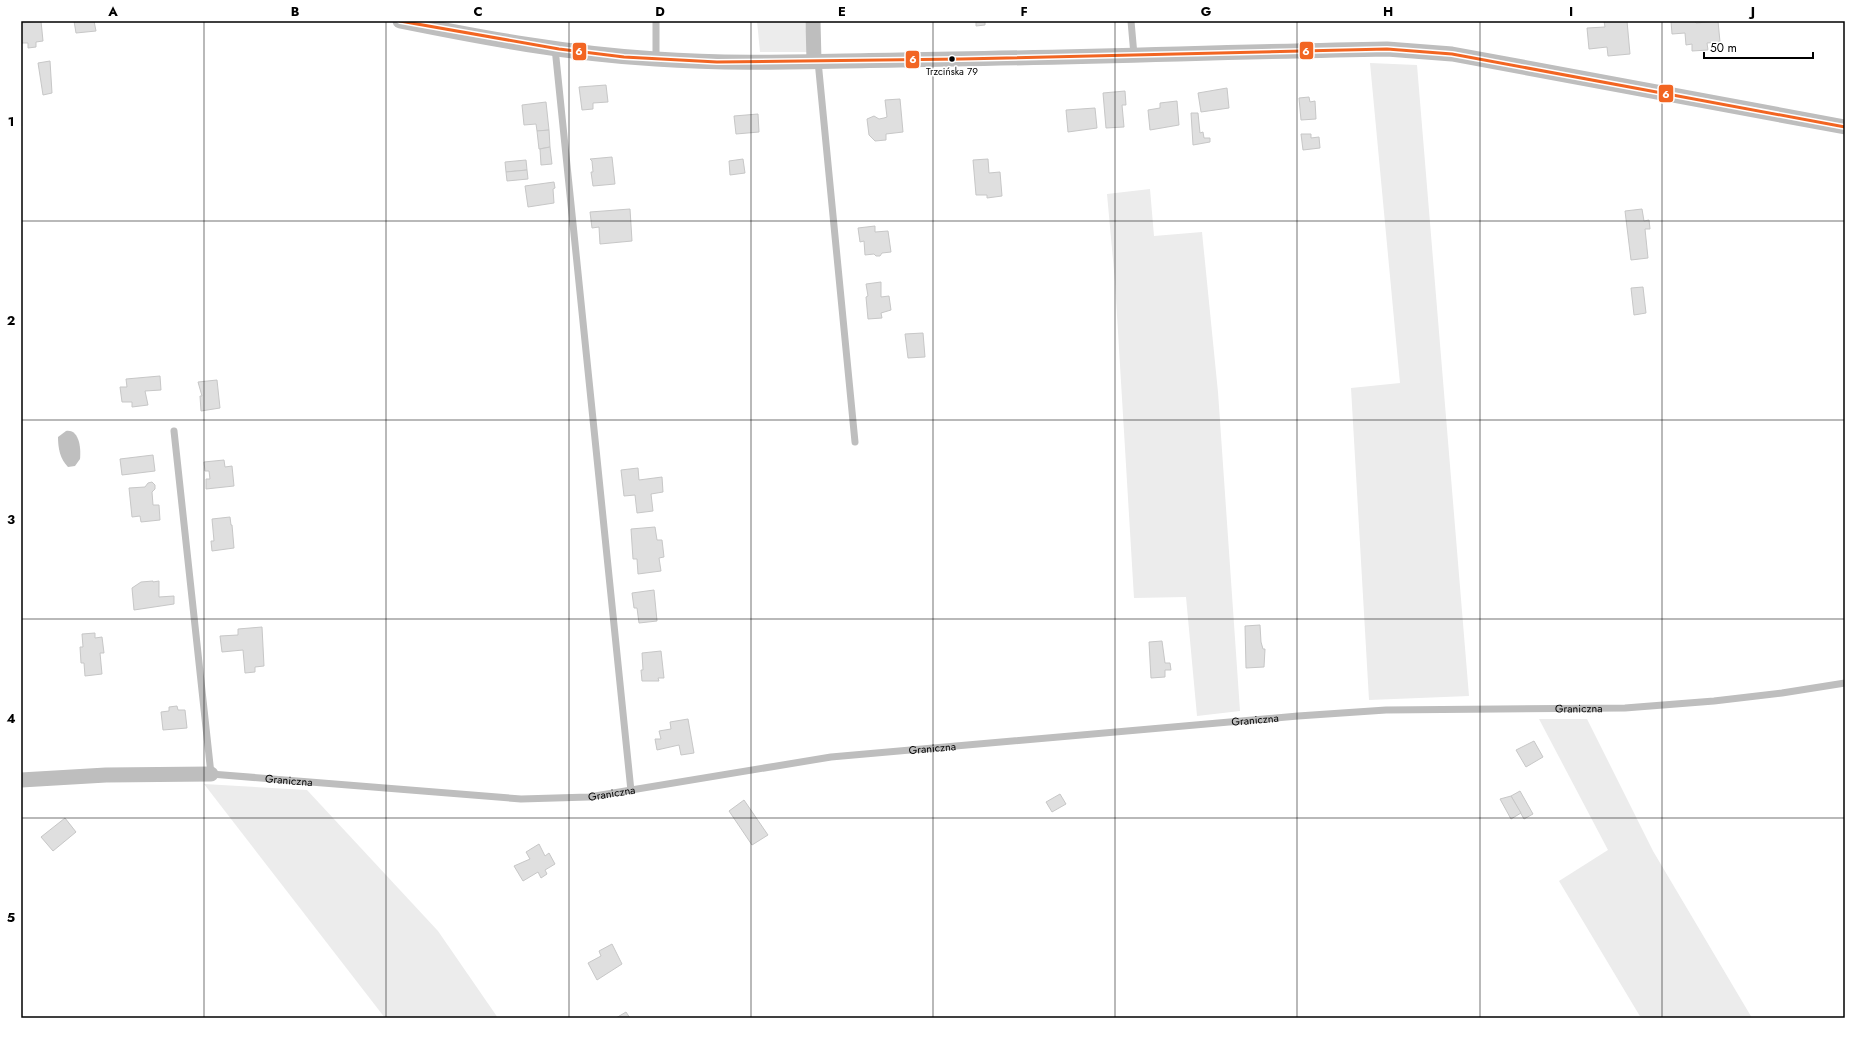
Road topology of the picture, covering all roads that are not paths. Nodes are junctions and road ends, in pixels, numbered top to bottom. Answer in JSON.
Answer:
{"nodes":[{"id":1,"x":400,"y":21,"type":"edge"},
{"id":2,"x":656,"y":21,"type":"edge"},
{"id":3,"x":813,"y":21,"type":"edge"},
{"id":4,"x":1131,"y":21,"type":"edge"},
{"id":5,"x":555,"y":48,"type":"junction"},
{"id":6,"x":1134,"y":55,"type":"junction"},
{"id":7,"x":656,"y":59,"type":"junction"},
{"id":8,"x":816,"y":61,"type":"junction"},
{"id":9,"x":1845,"y":127,"type":"edge"},
{"id":10,"x":174,"y":431,"type":"dead end"},
{"id":11,"x":855,"y":442,"type":"dead end"},
{"id":12,"x":1845,"y":683,"type":"edge"},
{"id":13,"x":211,"y":774,"type":"junction"},
{"id":14,"x":21,"y":780,"type":"edge"},
{"id":15,"x":631,"y":791,"type":"junction"}],
"edges":[{"from":1,"to":5,"type":"street"},
{"from":2,"to":7,"type":"lane"},
{"from":3,"to":8,"type":"street"},
{"from":4,"to":6,"type":"lane"},
{"from":5,"to":7,"type":"street"},
{"from":5,"to":15,"type":"lane"},
{"from":6,"to":8,"type":"street"},
{"from":6,"to":9,"type":"street"},
{"from":7,"to":8,"type":"street"},
{"from":8,"to":11,"type":"lane"},
{"from":10,"to":13,"type":"lane"},
{"from":12,"to":15,"type":"lane","name":"Graniczna"},
{"from":13,"to":14,"type":"street","name":"Graniczna"},
{"from":13,"to":15,"type":"lane","name":"Graniczna"}]}
